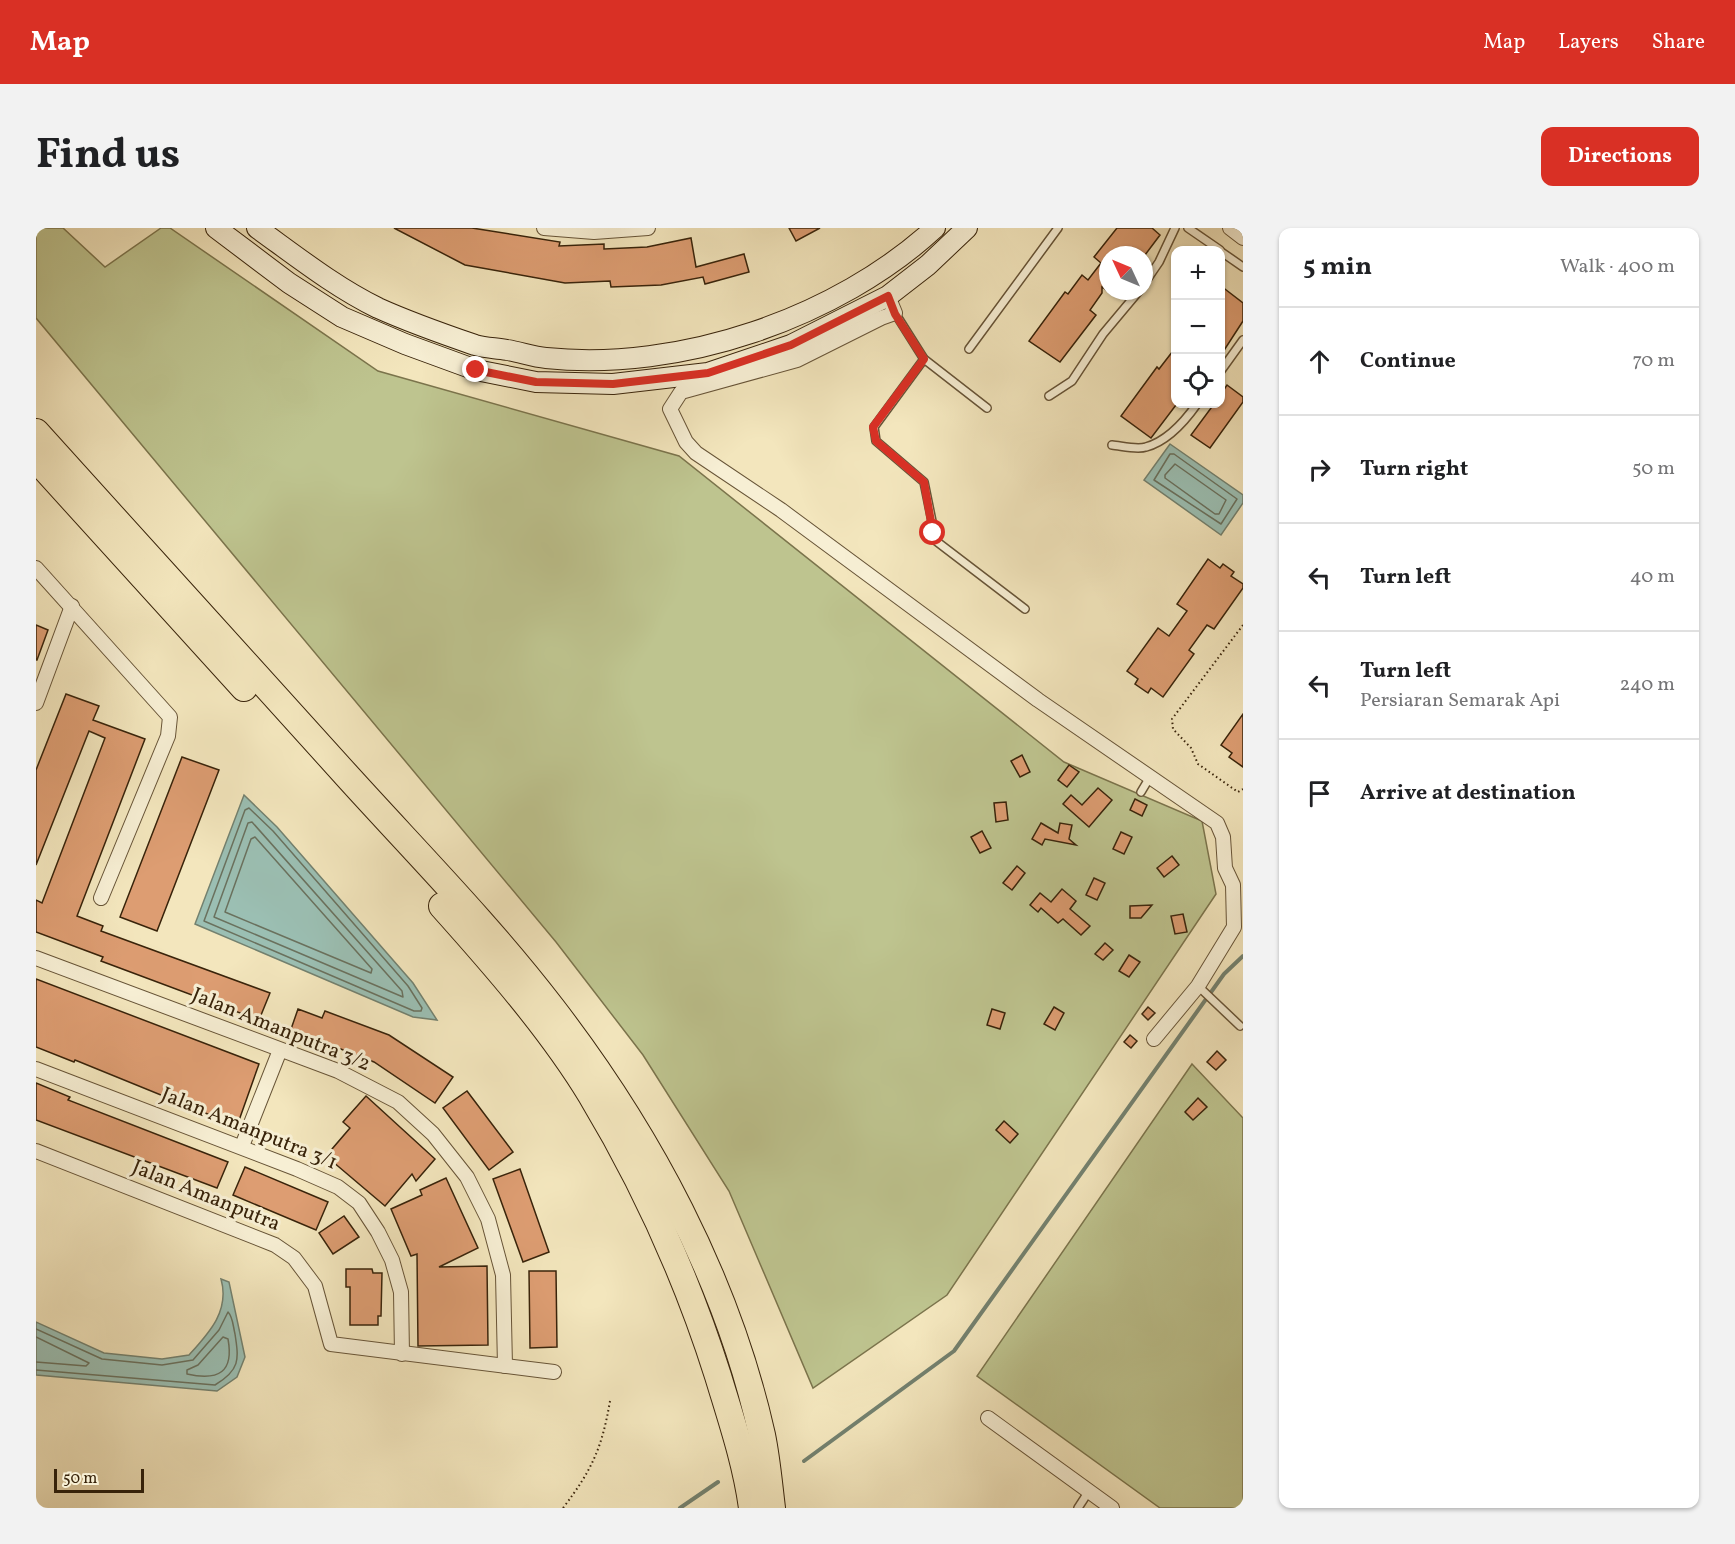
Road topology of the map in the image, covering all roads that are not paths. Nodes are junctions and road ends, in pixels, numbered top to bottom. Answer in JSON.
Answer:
{"nodes":[{"id":1,"x":216,"y":228,"type":"edge"},
{"id":2,"x":257,"y":228,"type":"edge"},
{"id":3,"x":544,"y":228,"type":"edge"},
{"id":4,"x":648,"y":228,"type":"edge"},
{"id":5,"x":935,"y":228,"type":"edge"},
{"id":6,"x":967,"y":228,"type":"edge"},
{"id":7,"x":1058,"y":228,"type":"edge"},
{"id":8,"x":1175,"y":228,"type":"edge"},
{"id":9,"x":1188,"y":228,"type":"edge"},
{"id":10,"x":1230,"y":228,"type":"edge"},
{"id":11,"x":615,"y":229,"type":"edge"},
{"id":12,"x":1243,"y":238,"type":"edge"},
{"id":13,"x":1213,"y":246,"type":"edge"},
{"id":14,"x":1225,"y":254,"type":"edge"},
{"id":15,"x":1243,"y":267,"type":"edge"},
{"id":16,"x":1153,"y":271,"type":"edge"},
{"id":17,"x":1131,"y":300,"type":"edge"},
{"id":18,"x":892,"y":305,"type":"junction"},
{"id":19,"x":1243,"y":340,"type":"edge"},
{"id":20,"x":969,"y":349,"type":"dead end"},
{"id":21,"x":924,"y":359,"type":"junction"},
{"id":22,"x":1225,"y":366,"type":"edge"},
{"id":23,"x":1049,"y":396,"type":"dead end"},
{"id":24,"x":987,"y":408,"type":"dead end"},
{"id":25,"x":1194,"y":408,"type":"edge"},
{"id":26,"x":36,"y":432,"type":"edge"},
{"id":27,"x":1112,"y":445,"type":"dead end"},
{"id":28,"x":36,"y":459,"type":"edge"},
{"id":29,"x":36,"y":568,"type":"edge"},
{"id":30,"x":72,"y":606,"type":"junction"},
{"id":31,"x":1025,"y":609,"type":"dead end"},
{"id":32,"x":36,"y":703,"type":"edge"},
{"id":33,"x":1150,"y":777,"type":"junction"},
{"id":34,"x":1141,"y":792,"type":"dead end"},
{"id":35,"x":101,"y":898,"type":"dead end"},
{"id":36,"x":36,"y":958,"type":"edge"},
{"id":37,"x":1198,"y":986,"type":"junction"},
{"id":38,"x":1240,"y":1026,"type":"dead end"},
{"id":39,"x":1154,"y":1039,"type":"dead end"},
{"id":40,"x":280,"y":1050,"type":"junction"},
{"id":41,"x":36,"y":1069,"type":"edge"},
{"id":42,"x":242,"y":1146,"type":"junction"},
{"id":43,"x":36,"y":1151,"type":"edge"},
{"id":44,"x":402,"y":1354,"type":"junction"},
{"id":45,"x":504,"y":1366,"type":"junction"},
{"id":46,"x":554,"y":1372,"type":"dead end"},
{"id":47,"x":988,"y":1418,"type":"dead end"},
{"id":48,"x":762,"y":1436,"type":"junction"},
{"id":49,"x":737,"y":1438,"type":"junction"},
{"id":50,"x":1089,"y":1491,"type":"junction"},
{"id":51,"x":741,"y":1508,"type":"edge"},
{"id":52,"x":752,"y":1508,"type":"edge"},
{"id":53,"x":772,"y":1508,"type":"edge"},
{"id":54,"x":786,"y":1508,"type":"edge"},
{"id":55,"x":1078,"y":1508,"type":"edge"},
{"id":56,"x":1112,"y":1508,"type":"edge"}],
"edges":[{"from":1,"to":18,"type":"main road"},
{"from":2,"to":5,"type":"main road"},
{"from":3,"to":11,"type":"street"},
{"from":4,"to":11,"type":"street"},
{"from":6,"to":18,"type":"main road"},
{"from":7,"to":20,"type":"lane"},
{"from":8,"to":16,"type":"lane"},
{"from":9,"to":13,"type":"lane"},
{"from":10,"to":12,"type":"street"},
{"from":14,"to":15,"type":"lane"},
{"from":17,"to":23,"type":"lane"},
{"from":18,"to":21,"type":"lane"},
{"from":18,"to":33,"type":"street"},
{"from":19,"to":22,"type":"lane"},
{"from":21,"to":24,"type":"lane"},
{"from":21,"to":31,"type":"lane"},
{"from":25,"to":27,"type":"lane"},
{"from":26,"to":48,"type":"highway"},
{"from":28,"to":49,"type":"highway"},
{"from":29,"to":30,"type":"street"},
{"from":30,"to":32,"type":"street"},
{"from":30,"to":35,"type":"street"},
{"from":33,"to":34,"type":"lane"},
{"from":33,"to":37,"type":"street"},
{"from":36,"to":40,"type":"street","name":"Jalan Amanputra 3/2"},
{"from":37,"to":38,"type":"lane"},
{"from":37,"to":39,"type":"street"},
{"from":40,"to":42,"type":"street"},
{"from":40,"to":45,"type":"street","name":"Jalan Amanputra 3/2"},
{"from":41,"to":42,"type":"street","name":"Jalan Amanputra 3/1"},
{"from":42,"to":44,"type":"street","name":"Jalan Amanputra 3/1"},
{"from":43,"to":44,"type":"street","name":"Jalan Amanputra"},
{"from":44,"to":45,"type":"street","name":"Jalan Amanputra"},
{"from":45,"to":46,"type":"street","name":"Jalan Amanputra"},
{"from":47,"to":50,"type":"street"},
{"from":48,"to":53,"type":"highway"},
{"from":48,"to":54,"type":"highway"},
{"from":49,"to":51,"type":"highway"},
{"from":49,"to":52,"type":"highway"},
{"from":50,"to":55,"type":"lane"},
{"from":50,"to":56,"type":"street"}]}
